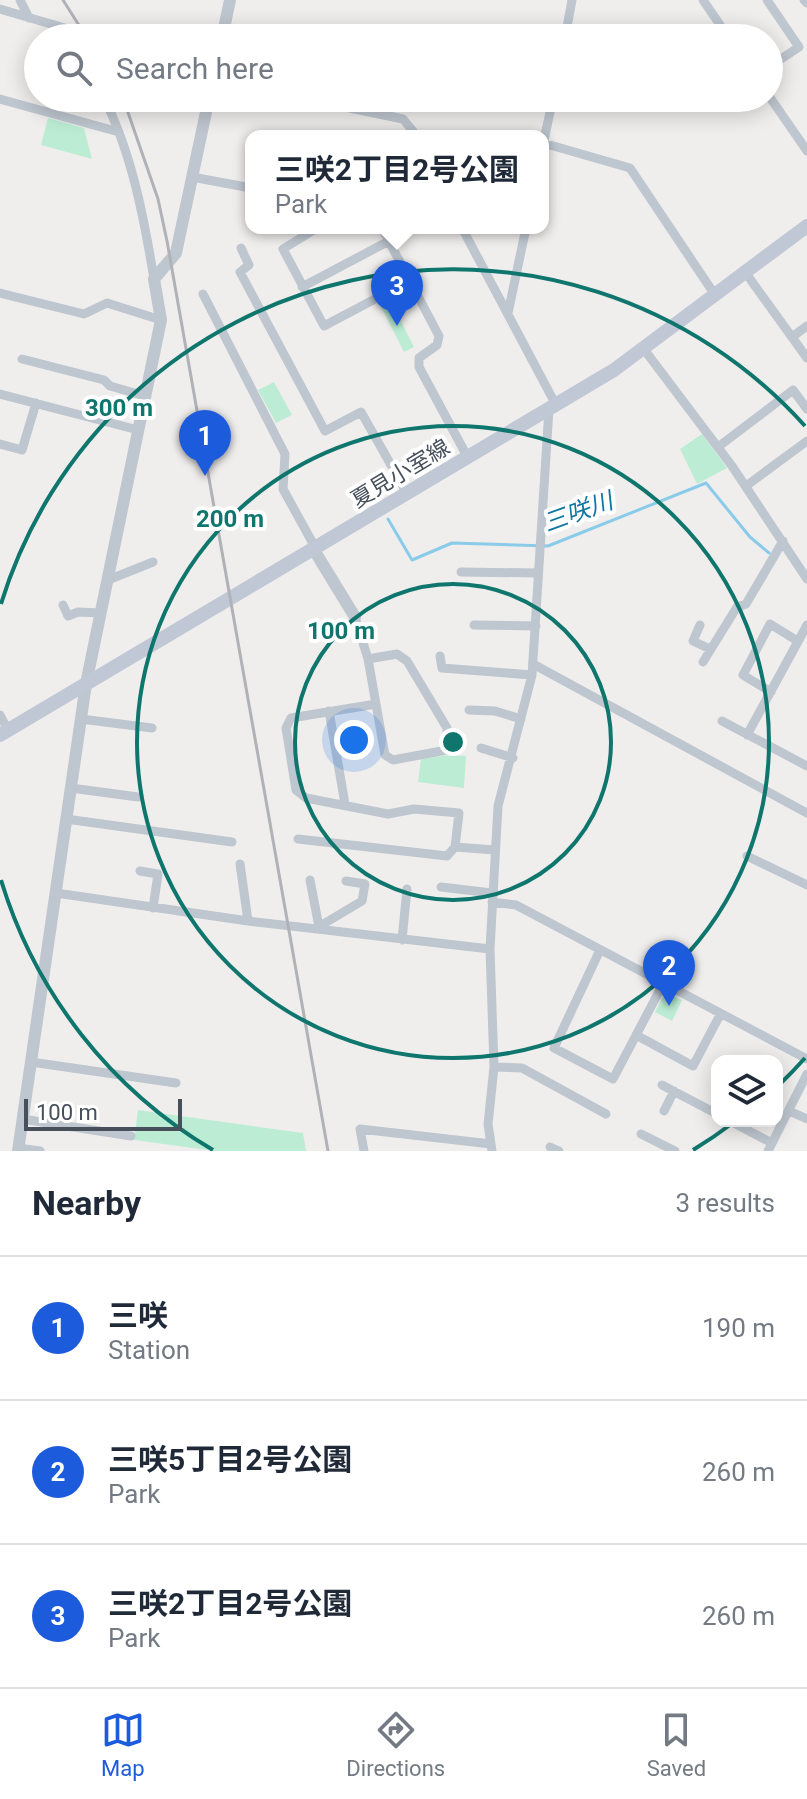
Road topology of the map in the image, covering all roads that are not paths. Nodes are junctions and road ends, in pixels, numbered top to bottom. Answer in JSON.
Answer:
{"nodes":[{"id":1,"x":20,"y":0,"type":"edge"},
{"id":2,"x":230,"y":0,"type":"edge"},
{"id":3,"x":572,"y":0,"type":"edge"},
{"id":4,"x":703,"y":0,"type":"edge"},
{"id":5,"x":767,"y":0,"type":"edge"},
{"id":6,"x":0,"y":9,"type":"edge"},
{"id":7,"x":29,"y":18,"type":"junction"},
{"id":8,"x":50,"y":24,"type":"edge"},
{"id":9,"x":225,"y":24,"type":"edge"},
{"id":10,"x":568,"y":24,"type":"edge"},
{"id":11,"x":719,"y":24,"type":"edge"},
{"id":12,"x":783,"y":58,"type":"edge"},
{"id":13,"x":0,"y":99,"type":"edge"},
{"id":14,"x":24,"y":106,"type":"edge"},
{"id":15,"x":47,"y":112,"type":"edge"},
{"id":16,"x":110,"y":112,"type":"edge"},
{"id":17,"x":206,"y":112,"type":"edge"},
{"id":18,"x":370,"y":112,"type":"edge"},
{"id":19,"x":780,"y":112,"type":"edge"},
{"id":20,"x":414,"y":130,"type":"edge"},
{"id":21,"x":119,"y":132,"type":"junction"},
{"id":22,"x":549,"y":146,"type":"edge"},
{"id":23,"x":807,"y":151,"type":"edge"},
{"id":24,"x":192,"y":177,"type":"junction"},
{"id":25,"x":245,"y":187,"type":"edge"},
{"id":26,"x":807,"y":226,"type":"edge"},
{"id":27,"x":307,"y":234,"type":"edge"},
{"id":28,"x":385,"y":234,"type":"edge"},
{"id":29,"x":465,"y":234,"type":"edge"},
{"id":30,"x":525,"y":234,"type":"edge"},
{"id":31,"x":389,"y":241,"type":"junction"},
{"id":32,"x":241,"y":248,"type":"dead end"},
{"id":33,"x":745,"y":272,"type":"junction"},
{"id":34,"x":154,"y":279,"type":"junction"},
{"id":35,"x":409,"y":281,"type":"junction"},
{"id":36,"x":302,"y":287,"type":"junction"},
{"id":37,"x":0,"y":293,"type":"edge"},
{"id":38,"x":203,"y":294,"type":"dead end"},
{"id":39,"x":715,"y":295,"type":"junction"},
{"id":40,"x":508,"y":313,"type":"junction"},
{"id":41,"x":161,"y":320,"type":"junction"},
{"id":42,"x":807,"y":326,"type":"edge"},
{"id":43,"x":792,"y":337,"type":"junction"},
{"id":44,"x":643,"y":348,"type":"junction"},
{"id":45,"x":807,"y":358,"type":"edge"},
{"id":46,"x":22,"y":359,"type":"dead end"},
{"id":47,"x":0,"y":394,"type":"edge"},
{"id":48,"x":145,"y":396,"type":"junction"},
{"id":49,"x":36,"y":403,"type":"junction"},
{"id":50,"x":552,"y":407,"type":"junction"},
{"id":51,"x":807,"y":409,"type":"edge"},
{"id":52,"x":138,"y":430,"type":"junction"},
{"id":53,"x":807,"y":441,"type":"edge"},
{"id":54,"x":0,"y":444,"type":"edge"},
{"id":55,"x":718,"y":447,"type":"junction"},
{"id":56,"x":468,"y":458,"type":"junction"},
{"id":57,"x":746,"y":486,"type":"junction"},
{"id":58,"x":408,"y":495,"type":"junction"},
{"id":59,"x":783,"y":541,"type":"junction"},
{"id":60,"x":315,"y":549,"type":"junction"},
{"id":61,"x":153,"y":562,"type":"dead end"},
{"id":62,"x":461,"y":572,"type":"dead end"},
{"id":63,"x":538,"y":573,"type":"junction"},
{"id":64,"x":807,"y":579,"type":"edge"},
{"id":65,"x":108,"y":580,"type":"junction"},
{"id":66,"x":63,"y":605,"type":"dead end"},
{"id":67,"x":101,"y":613,"type":"junction"},
{"id":68,"x":355,"y":617,"type":"joint"},
{"id":69,"x":474,"y":625,"type":"dead end"},
{"id":70,"x":700,"y":625,"type":"dead end"},
{"id":71,"x":807,"y":625,"type":"edge"},
{"id":72,"x":536,"y":626,"type":"junction"},
{"id":73,"x":796,"y":640,"type":"junction"},
{"id":74,"x":710,"y":649,"type":"junction"},
{"id":75,"x":440,"y":656,"type":"dead end"},
{"id":76,"x":368,"y":659,"type":"junction"},
{"id":77,"x":703,"y":662,"type":"dead end"},
{"id":78,"x":533,"y":664,"type":"junction"},
{"id":79,"x":532,"y":675,"type":"junction"},
{"id":80,"x":86,"y":684,"type":"junction"},
{"id":81,"x":771,"y":692,"type":"junction"},
{"id":82,"x":376,"y":704,"type":"junction"},
{"id":83,"x":469,"y":710,"type":"dead end"},
{"id":84,"x":329,"y":711,"type":"junction"},
{"id":85,"x":0,"y":715,"type":"edge"},
{"id":86,"x":81,"y":719,"type":"junction"},
{"id":87,"x":521,"y":719,"type":"junction"},
{"id":88,"x":722,"y":721,"type":"dead end"},
{"id":89,"x":152,"y":728,"type":"dead end"},
{"id":90,"x":4,"y":732,"type":"edge"},
{"id":91,"x":747,"y":735,"type":"junction"},
{"id":92,"x":481,"y":748,"type":"dead end"},
{"id":93,"x":513,"y":758,"type":"junction"},
{"id":94,"x":807,"y":766,"type":"edge"},
{"id":95,"x":71,"y":788,"type":"junction"},
{"id":96,"x":138,"y":797,"type":"dead end"},
{"id":97,"x":345,"y":804,"type":"junction"},
{"id":98,"x":807,"y":813,"type":"edge"},
{"id":99,"x":66,"y":819,"type":"junction"},
{"id":100,"x":298,"y":839,"type":"dead end"},
{"id":101,"x":232,"y":842,"type":"dead end"},
{"id":102,"x":455,"y":847,"type":"junction"},
{"id":103,"x":495,"y":850,"type":"junction"},
{"id":104,"x":747,"y":856,"type":"dead end"},
{"id":105,"x":240,"y":864,"type":"dead end"},
{"id":106,"x":140,"y":871,"type":"dead end"},
{"id":107,"x":310,"y":880,"type":"dead end"},
{"id":108,"x":346,"y":881,"type":"dead end"},
{"id":109,"x":807,"y":885,"type":"edge"},
{"id":110,"x":441,"y":887,"type":"dead end"},
{"id":111,"x":407,"y":889,"type":"dead end"},
{"id":112,"x":56,"y":893,"type":"junction"},
{"id":113,"x":492,"y":898,"type":"junction"},
{"id":114,"x":153,"y":908,"type":"junction"},
{"id":115,"x":248,"y":921,"type":"junction"},
{"id":116,"x":317,"y":928,"type":"junction"},
{"id":117,"x":402,"y":940,"type":"junction"},
{"id":118,"x":490,"y":949,"type":"junction"},
{"id":119,"x":600,"y":950,"type":"junction"},
{"id":120,"x":663,"y":984,"type":"junction"},
{"id":121,"x":720,"y":1015,"type":"junction"},
{"id":122,"x":636,"y":1035,"type":"junction"},
{"id":123,"x":807,"y":1059,"type":"edge"},
{"id":124,"x":31,"y":1062,"type":"junction"},
{"id":125,"x":494,"y":1067,"type":"junction"},
{"id":126,"x":807,"y":1074,"type":"edge"},
{"id":127,"x":176,"y":1083,"type":"dead end"},
{"id":128,"x":662,"y":1085,"type":"dead end"},
{"id":129,"x":674,"y":1091,"type":"junction"},
{"id":130,"x":664,"y":1111,"type":"dead end"},
{"id":131,"x":711,"y":1111,"type":"edge"},
{"id":132,"x":789,"y":1111,"type":"junction"},
{"id":133,"x":606,"y":1114,"type":"dead end"},
{"id":134,"x":22,"y":1119,"type":"junction"},
{"id":135,"x":807,"y":1119,"type":"edge"},
{"id":136,"x":739,"y":1127,"type":"edge"},
{"id":137,"x":641,"y":1134,"type":"dead end"},
{"id":138,"x":131,"y":1136,"type":"dead end"},
{"id":139,"x":491,"y":1147,"type":"edge"},
{"id":140,"x":770,"y":1147,"type":"edge"},
{"id":141,"x":18,"y":1149,"type":"edge"},
{"id":142,"x":40,"y":1151,"type":"edge"},
{"id":143,"x":364,"y":1151,"type":"edge"},
{"id":144,"x":675,"y":1151,"type":"edge"}],
"edges":[{"from":1,"to":7,"type":"street"},
{"from":2,"to":9,"type":"street"},
{"from":3,"to":10,"type":"street"},
{"from":4,"to":11,"type":"street"},
{"from":5,"to":12,"type":"street"},
{"from":6,"to":7,"type":"street"},
{"from":7,"to":8,"type":"street"},
{"from":13,"to":14,"type":"street"},
{"from":15,"to":21,"type":"street"},
{"from":16,"to":21,"type":"street"},
{"from":17,"to":24,"type":"street"},
{"from":18,"to":20,"type":"street"},
{"from":19,"to":23,"type":"street"},
{"from":21,"to":34,"type":"street"},
{"from":22,"to":39,"type":"street"},
{"from":24,"to":25,"type":"street"},
{"from":24,"to":34,"type":"street"},
{"from":26,"to":33,"type":"main road","name":"夏見小室線"},
{"from":27,"to":36,"type":"street"},
{"from":28,"to":31,"type":"street"},
{"from":29,"to":40,"type":"street"},
{"from":30,"to":40,"type":"street"},
{"from":31,"to":35,"type":"street"},
{"from":31,"to":36,"type":"street"},
{"from":32,"to":58,"type":"street"},
{"from":33,"to":39,"type":"main road","name":"夏見小室線"},
{"from":33,"to":43,"type":"street"},
{"from":34,"to":41,"type":"street"},
{"from":35,"to":36,"type":"street"},
{"from":35,"to":56,"type":"street"},
{"from":37,"to":41,"type":"street"},
{"from":38,"to":60,"type":"street"},
{"from":39,"to":44,"type":"main road","name":"夏見小室線"},
{"from":40,"to":50,"type":"street"},
{"from":41,"to":48,"type":"street"},
{"from":42,"to":43,"type":"street"},
{"from":43,"to":45,"type":"street"},
{"from":44,"to":50,"type":"main road","name":"夏見小室線"},
{"from":44,"to":55,"type":"street"},
{"from":46,"to":48,"type":"street"},
{"from":47,"to":49,"type":"street"},
{"from":48,"to":52,"type":"street"},
{"from":49,"to":52,"type":"street"},
{"from":49,"to":54,"type":"street"},
{"from":50,"to":56,"type":"main road","name":"夏見小室線"},
{"from":50,"to":63,"type":"street"},
{"from":51,"to":55,"type":"street"},
{"from":52,"to":65,"type":"street"},
{"from":53,"to":57,"type":"street"},
{"from":55,"to":57,"type":"street"},
{"from":56,"to":58,"type":"main road","name":"夏見小室線"},
{"from":57,"to":59,"type":"street"},
{"from":58,"to":60,"type":"main road","name":"夏見小室線"},
{"from":59,"to":64,"type":"street"},
{"from":59,"to":74,"type":"street"},
{"from":60,"to":68,"type":"street"},
{"from":60,"to":80,"type":"main road","name":"夏見小室線"},
{"from":61,"to":65,"type":"street"},
{"from":62,"to":63,"type":"street"},
{"from":63,"to":72,"type":"street"},
{"from":65,"to":67,"type":"street"},
{"from":66,"to":67,"type":"street"},
{"from":67,"to":80,"type":"street"},
{"from":68,"to":76,"type":"street"},
{"from":69,"to":72,"type":"street"},
{"from":70,"to":74,"type":"street"},
{"from":71,"to":73,"type":"street"},
{"from":72,"to":78,"type":"street"},
{"from":73,"to":81,"type":"street"},
{"from":73,"to":81,"type":"street"},
{"from":74,"to":77,"type":"street"},
{"from":75,"to":79,"type":"street"},
{"from":76,"to":82,"type":"street"},
{"from":76,"to":82,"type":"street"},
{"from":78,"to":79,"type":"street"},
{"from":78,"to":98,"type":"street"},
{"from":79,"to":87,"type":"street"},
{"from":80,"to":86,"type":"street"},
{"from":80,"to":90,"type":"main road","name":"夏見小室線"},
{"from":81,"to":91,"type":"street"},
{"from":82,"to":84,"type":"street"},
{"from":83,"to":87,"type":"street"},
{"from":84,"to":97,"type":"street"},
{"from":84,"to":97,"type":"street"},
{"from":85,"to":90,"type":"street"},
{"from":86,"to":89,"type":"street"},
{"from":86,"to":95,"type":"street"},
{"from":87,"to":93,"type":"street"},
{"from":88,"to":91,"type":"street"},
{"from":91,"to":94,"type":"street"},
{"from":92,"to":93,"type":"street"},
{"from":93,"to":103,"type":"street"},
{"from":95,"to":96,"type":"street"},
{"from":95,"to":99,"type":"street"},
{"from":97,"to":102,"type":"street"},
{"from":99,"to":101,"type":"street"},
{"from":99,"to":112,"type":"street"},
{"from":100,"to":102,"type":"street"},
{"from":102,"to":103,"type":"street"},
{"from":103,"to":113,"type":"street"},
{"from":104,"to":109,"type":"street"},
{"from":105,"to":115,"type":"street"},
{"from":106,"to":114,"type":"street"},
{"from":107,"to":116,"type":"street"},
{"from":108,"to":116,"type":"street"},
{"from":110,"to":113,"type":"street"},
{"from":111,"to":117,"type":"street"},
{"from":112,"to":114,"type":"street"},
{"from":112,"to":124,"type":"street"},
{"from":113,"to":118,"type":"street"},
{"from":113,"to":119,"type":"street"},
{"from":114,"to":115,"type":"street"},
{"from":115,"to":116,"type":"street"},
{"from":116,"to":117,"type":"street"},
{"from":117,"to":118,"type":"street"},
{"from":118,"to":125,"type":"street"},
{"from":119,"to":120,"type":"street"},
{"from":119,"to":122,"type":"street"},
{"from":120,"to":121,"type":"street"},
{"from":120,"to":122,"type":"street"},
{"from":121,"to":122,"type":"street"},
{"from":121,"to":123,"type":"street"},
{"from":124,"to":127,"type":"street"},
{"from":124,"to":134,"type":"street"},
{"from":125,"to":133,"type":"street"},
{"from":125,"to":139,"type":"street"},
{"from":126,"to":132,"type":"street"},
{"from":128,"to":129,"type":"street"},
{"from":129,"to":130,"type":"street"},
{"from":129,"to":131,"type":"street"},
{"from":132,"to":135,"type":"street"},
{"from":132,"to":140,"type":"street"},
{"from":134,"to":138,"type":"street"},
{"from":134,"to":141,"type":"street"},
{"from":136,"to":140,"type":"street"},
{"from":137,"to":144,"type":"street"},
{"from":139,"to":143,"type":"street"},
{"from":141,"to":142,"type":"street"}]}
